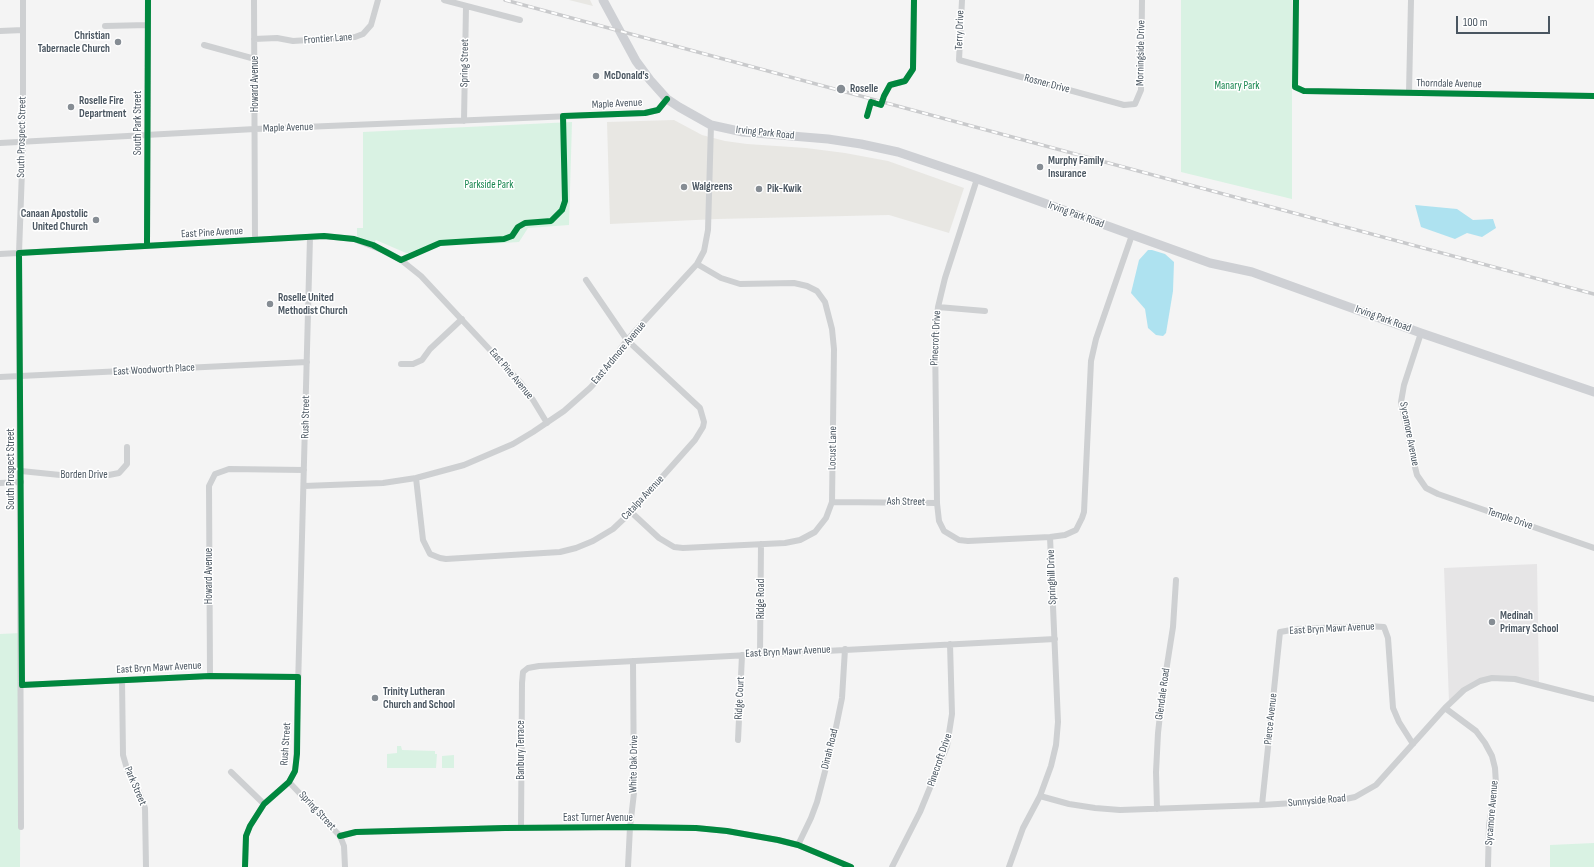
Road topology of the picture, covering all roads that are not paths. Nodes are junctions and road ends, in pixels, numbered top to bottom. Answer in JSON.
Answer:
{"nodes":[{"id":1,"x":23,"y":0,"type":"edge"},
{"id":2,"x":148,"y":0,"type":"edge"},
{"id":3,"x":254,"y":0,"type":"edge"},
{"id":4,"x":378,"y":0,"type":"edge"},
{"id":5,"x":444,"y":0,"type":"edge"},
{"id":6,"x":603,"y":0,"type":"edge"},
{"id":7,"x":914,"y":0,"type":"edge"},
{"id":8,"x":962,"y":0,"type":"edge"},
{"id":9,"x":1142,"y":0,"type":"edge"},
{"id":10,"x":1411,"y":0,"type":"edge"},
{"id":11,"x":466,"y":6,"type":"junction"},
{"id":12,"x":520,"y":20,"type":"dead end"},
{"id":13,"x":148,"y":25,"type":"junction"},
{"id":14,"x":105,"y":26,"type":"dead end"},
{"id":15,"x":23,"y":30,"type":"junction"},
{"id":16,"x":0,"y":31,"type":"edge"},
{"id":17,"x":254,"y":39,"type":"junction"},
{"id":18,"x":204,"y":44,"type":"dead end"},
{"id":19,"x":254,"y":59,"type":"junction"},
{"id":20,"x":959,"y":60,"type":"joint"},
{"id":21,"x":890,"y":85,"type":"dead end"},
{"id":22,"x":1304,"y":91,"type":"dead end"},
{"id":23,"x":1409,"y":93,"type":"junction"},
{"id":24,"x":1594,"y":96,"type":"edge"},
{"id":25,"x":667,"y":99,"type":"junction"},
{"id":26,"x":1135,"y":104,"type":"joint"},
{"id":27,"x":464,"y":121,"type":"junction"},
{"id":28,"x":711,"y":125,"type":"junction"},
{"id":29,"x":255,"y":129,"type":"junction"},
{"id":30,"x":148,"y":135,"type":"junction"},
{"id":31,"x":23,"y":142,"type":"junction"},
{"id":32,"x":0,"y":143,"type":"edge"},
{"id":33,"x":977,"y":179,"type":"junction"},
{"id":34,"x":1132,"y":235,"type":"junction"},
{"id":35,"x":310,"y":237,"type":"junction"},
{"id":36,"x":255,"y":240,"type":"junction"},
{"id":37,"x":147,"y":246,"type":"junction"},
{"id":38,"x":19,"y":253,"type":"junction"},
{"id":39,"x":0,"y":254,"type":"edge"},
{"id":40,"x":697,"y":264,"type":"junction"},
{"id":41,"x":586,"y":280,"type":"dead end"},
{"id":42,"x":938,"y":307,"type":"junction"},
{"id":43,"x":986,"y":311,"type":"dead end"},
{"id":44,"x":462,"y":319,"type":"junction"},
{"id":45,"x":1421,"y":333,"type":"junction"},
{"id":46,"x":627,"y":340,"type":"junction"},
{"id":47,"x":307,"y":362,"type":"junction"},
{"id":48,"x":401,"y":364,"type":"dead end"},
{"id":49,"x":20,"y":376,"type":"junction"},
{"id":50,"x":0,"y":377,"type":"edge"},
{"id":51,"x":1594,"y":392,"type":"edge"},
{"id":52,"x":547,"y":423,"type":"junction"},
{"id":53,"x":127,"y":447,"type":"dead end"},
{"id":54,"x":304,"y":470,"type":"junction"},
{"id":55,"x":20,"y":471,"type":"junction"},
{"id":56,"x":416,"y":478,"type":"junction"},
{"id":57,"x":21,"y":482,"type":"junction"},
{"id":58,"x":0,"y":483,"type":"edge"},
{"id":59,"x":304,"y":486,"type":"junction"},
{"id":60,"x":1426,"y":488,"type":"joint"},
{"id":61,"x":832,"y":502,"type":"junction"},
{"id":62,"x":937,"y":503,"type":"junction"},
{"id":63,"x":631,"y":512,"type":"junction"},
{"id":64,"x":1050,"y":537,"type":"junction"},
{"id":65,"x":761,"y":544,"type":"junction"},
{"id":66,"x":1594,"y":548,"type":"edge"},
{"id":67,"x":1176,"y":580,"type":"dead end"},
{"id":68,"x":1280,"y":632,"type":"joint"},
{"id":69,"x":1055,"y":639,"type":"junction"},
{"id":70,"x":950,"y":644,"type":"junction"},
{"id":71,"x":845,"y":649,"type":"junction"},
{"id":72,"x":760,"y":654,"type":"junction"},
{"id":73,"x":742,"y":655,"type":"junction"},
{"id":74,"x":633,"y":661,"type":"junction"},
{"id":75,"x":523,"y":672,"type":"joint"},
{"id":76,"x":210,"y":676,"type":"junction"},
{"id":77,"x":298,"y":678,"type":"junction"},
{"id":78,"x":122,"y":680,"type":"junction"},
{"id":79,"x":22,"y":685,"type":"junction"},
{"id":80,"x":1594,"y":699,"type":"edge"},
{"id":81,"x":1445,"y":708,"type":"junction"},
{"id":82,"x":738,"y":740,"type":"dead end"},
{"id":83,"x":1413,"y":744,"type":"junction"},
{"id":84,"x":231,"y":772,"type":"dead end"},
{"id":85,"x":289,"y":782,"type":"junction"},
{"id":86,"x":1040,"y":796,"type":"junction"},
{"id":87,"x":264,"y":804,"type":"junction"},
{"id":88,"x":1262,"y":805,"type":"junction"},
{"id":89,"x":1157,"y":809,"type":"junction"},
{"id":90,"x":21,"y":827,"type":"dead end"},
{"id":91,"x":630,"y":827,"type":"junction"},
{"id":92,"x":521,"y":828,"type":"junction"},
{"id":93,"x":340,"y":836,"type":"junction"},
{"id":94,"x":798,"y":845,"type":"junction"},
{"id":95,"x":146,"y":867,"type":"edge"},
{"id":96,"x":245,"y":867,"type":"edge"},
{"id":97,"x":345,"y":867,"type":"edge"},
{"id":98,"x":628,"y":867,"type":"edge"},
{"id":99,"x":851,"y":867,"type":"edge"},
{"id":100,"x":892,"y":867,"type":"edge"},
{"id":101,"x":1009,"y":867,"type":"edge"},
{"id":102,"x":1488,"y":867,"type":"edge"}],
"edges":[{"from":1,"to":15,"type":"street","name":"South Prospect Street"},
{"from":2,"to":13,"type":"street","name":"South Park Street"},
{"from":3,"to":17,"type":"street","name":"Howard Avenue"},
{"from":4,"to":17,"type":"street","name":"Frontier Lane"},
{"from":5,"to":11,"type":"street"},
{"from":6,"to":25,"type":"main road","name":"Irving Park Road"},
{"from":7,"to":21,"type":"street"},
{"from":8,"to":20,"type":"street","name":"Terry Drive"},
{"from":9,"to":26,"type":"street","name":"Morningside Drive"},
{"from":10,"to":23,"type":"street"},
{"from":11,"to":12,"type":"street"},
{"from":11,"to":27,"type":"street","name":"Spring Street"},
{"from":13,"to":14,"type":"street"},
{"from":13,"to":30,"type":"street","name":"South Park Street"},
{"from":15,"to":16,"type":"street"},
{"from":15,"to":31,"type":"street","name":"South Prospect Street"},
{"from":17,"to":19,"type":"street","name":"Howard Avenue"},
{"from":18,"to":19,"type":"street"},
{"from":19,"to":29,"type":"street","name":"Howard Avenue"},
{"from":20,"to":26,"type":"street","name":"Rosner Drive"},
{"from":22,"to":23,"type":"street","name":"Thorndale Avenue"},
{"from":23,"to":24,"type":"street","name":"Thorndale Avenue"},
{"from":25,"to":27,"type":"street","name":"Maple Avenue"},
{"from":25,"to":28,"type":"main road","name":"Irving Park Road"},
{"from":27,"to":29,"type":"street","name":"Maple Avenue"},
{"from":28,"to":33,"type":"main road","name":"Irving Park Road"},
{"from":28,"to":40,"type":"street","name":"East Ardmore Avenue"},
{"from":29,"to":30,"type":"street","name":"Maple Avenue"},
{"from":29,"to":36,"type":"street","name":"Howard Avenue"},
{"from":30,"to":31,"type":"street","name":"Maple Avenue"},
{"from":30,"to":37,"type":"street","name":"South Park Street"},
{"from":31,"to":32,"type":"street","name":"Maple Avenue"},
{"from":31,"to":38,"type":"street","name":"South Prospect Street"},
{"from":33,"to":34,"type":"main road","name":"Irving Park Road"},
{"from":33,"to":42,"type":"street","name":"Pinecroft Drive"},
{"from":34,"to":45,"type":"main road","name":"Irving Park Road"},
{"from":34,"to":64,"type":"street","name":"Springhill Drive"},
{"from":35,"to":36,"type":"street","name":"East Pine Avenue"},
{"from":35,"to":44,"type":"street","name":"East Pine Avenue"},
{"from":35,"to":47,"type":"street","name":"Rush Street"},
{"from":36,"to":37,"type":"street","name":"East Pine Avenue"},
{"from":37,"to":38,"type":"street","name":"East Pine Avenue"},
{"from":38,"to":39,"type":"street","name":"East Pine Avenue"},
{"from":38,"to":49,"type":"street","name":"South Prospect Street"},
{"from":40,"to":46,"type":"street","name":"East Ardmore Avenue"},
{"from":40,"to":61,"type":"street","name":"Locust Lane"},
{"from":41,"to":46,"type":"street","name":"Catalpa Avenue"},
{"from":42,"to":43,"type":"street"},
{"from":42,"to":62,"type":"street","name":"Pinecroft Drive"},
{"from":44,"to":48,"type":"street"},
{"from":44,"to":52,"type":"street","name":"East Pine Avenue"},
{"from":45,"to":51,"type":"main road","name":"Irving Park Road"},
{"from":45,"to":60,"type":"street","name":"Sycamore Avenue"},
{"from":46,"to":52,"type":"street","name":"East Ardmore Avenue"},
{"from":46,"to":63,"type":"street","name":"Catalpa Avenue"},
{"from":47,"to":49,"type":"street","name":"East Woodworth Place"},
{"from":47,"to":54,"type":"street","name":"Rush Street"},
{"from":49,"to":50,"type":"street","name":"East Woodworth Place"},
{"from":49,"to":55,"type":"street","name":"South Prospect Street"},
{"from":52,"to":56,"type":"street","name":"East Ardmore Avenue"},
{"from":53,"to":55,"type":"street","name":"Borden Drive"},
{"from":54,"to":59,"type":"street","name":"Rush Street"},
{"from":54,"to":76,"type":"street","name":"Howard Avenue"},
{"from":55,"to":57,"type":"street","name":"South Prospect Street"},
{"from":56,"to":59,"type":"street","name":"East Ardmore Avenue"},
{"from":56,"to":63,"type":"street","name":"Catalpa Avenue"},
{"from":57,"to":58,"type":"street"},
{"from":57,"to":79,"type":"street","name":"South Prospect Street"},
{"from":59,"to":77,"type":"street","name":"Rush Street"},
{"from":60,"to":66,"type":"street","name":"Temple Drive"},
{"from":61,"to":62,"type":"street","name":"Ash Street"},
{"from":61,"to":65,"type":"street","name":"Locust Lane"},
{"from":62,"to":64,"type":"street","name":"Ash Street"},
{"from":63,"to":65,"type":"street","name":"Locust Lane"},
{"from":64,"to":69,"type":"street","name":"Springhill Drive"},
{"from":65,"to":72,"type":"street","name":"Ridge Road"},
{"from":67,"to":89,"type":"street","name":"Glendale Road"},
{"from":68,"to":83,"type":"street","name":"East Bryn Mawr Avenue"},
{"from":68,"to":88,"type":"street","name":"Pierce Avenue"},
{"from":69,"to":70,"type":"street","name":"East Bryn Mawr Avenue"},
{"from":69,"to":86,"type":"street","name":"Springhill Drive"},
{"from":70,"to":71,"type":"street","name":"East Bryn Mawr Avenue"},
{"from":70,"to":100,"type":"street","name":"Pinecroft Drive"},
{"from":71,"to":72,"type":"street","name":"East Bryn Mawr Avenue"},
{"from":71,"to":94,"type":"street","name":"Dinah Road"},
{"from":72,"to":73,"type":"street","name":"East Bryn Mawr Avenue"},
{"from":73,"to":74,"type":"street","name":"East Bryn Mawr Avenue"},
{"from":73,"to":82,"type":"street","name":"Ridge Court"},
{"from":74,"to":75,"type":"street","name":"East Bryn Mawr Avenue"},
{"from":74,"to":91,"type":"street","name":"White Oak Drive"},
{"from":75,"to":92,"type":"street","name":"Banbury Terrace"},
{"from":76,"to":77,"type":"street","name":"East Bryn Mawr Avenue"},
{"from":76,"to":78,"type":"street","name":"East Bryn Mawr Avenue"},
{"from":77,"to":85,"type":"street","name":"Rush Street"},
{"from":78,"to":79,"type":"street","name":"East Bryn Mawr Avenue"},
{"from":78,"to":95,"type":"street","name":"Park Street"},
{"from":79,"to":90,"type":"street","name":"South Prospect Street"},
{"from":80,"to":81,"type":"street","name":"Sunnyside Road"},
{"from":81,"to":83,"type":"street","name":"Sunnyside Road"},
{"from":81,"to":102,"type":"street","name":"Sycamore Avenue"},
{"from":83,"to":88,"type":"street","name":"Sunnyside Road"},
{"from":84,"to":87,"type":"street"},
{"from":85,"to":87,"type":"street","name":"Rush Street"},
{"from":85,"to":93,"type":"street","name":"Spring Street"},
{"from":86,"to":89,"type":"street","name":"Sunnyside Road"},
{"from":86,"to":101,"type":"street","name":"Springhill Drive"},
{"from":87,"to":96,"type":"street","name":"Rush Street"},
{"from":88,"to":89,"type":"street","name":"Sunnyside Road"},
{"from":91,"to":92,"type":"street","name":"East Turner Avenue"},
{"from":91,"to":94,"type":"street","name":"East Turner Avenue"},
{"from":91,"to":98,"type":"street","name":"White Oak Drive"},
{"from":92,"to":93,"type":"street","name":"East Turner Avenue"},
{"from":93,"to":97,"type":"street","name":"Spring Street"},
{"from":94,"to":99,"type":"street","name":"East Turner Avenue"}]}
